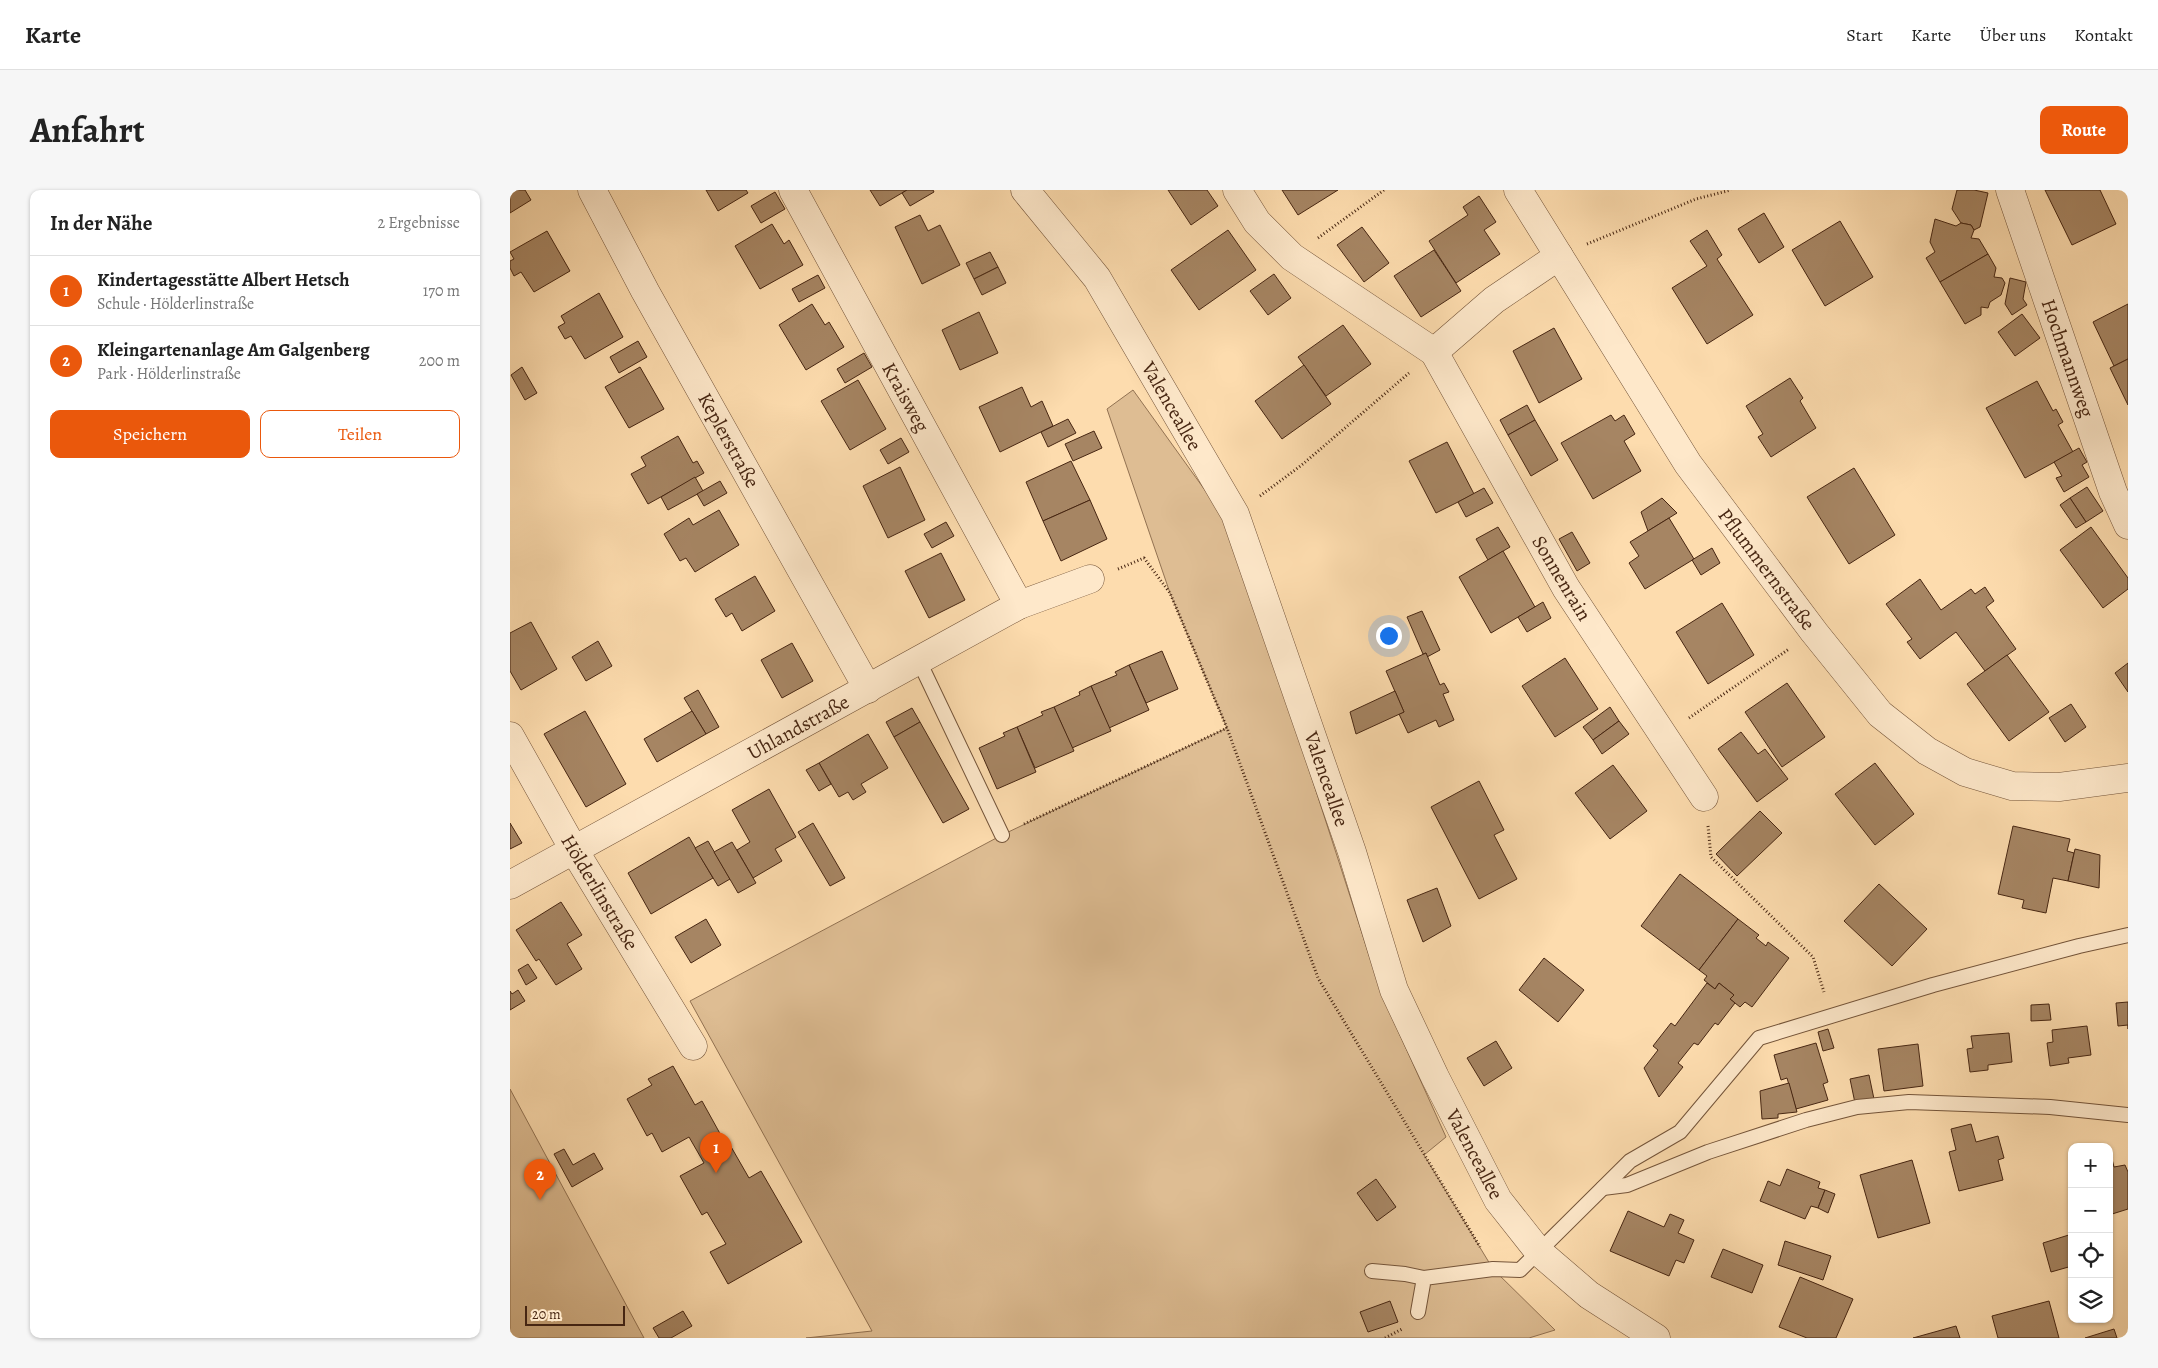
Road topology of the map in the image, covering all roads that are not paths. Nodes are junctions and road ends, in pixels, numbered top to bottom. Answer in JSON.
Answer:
{"nodes":[{"id":1,"x":592,"y":190,"type":"edge"},
{"id":2,"x":793,"y":190,"type":"edge"},
{"id":3,"x":1025,"y":190,"type":"edge"},
{"id":4,"x":1237,"y":190,"type":"edge"},
{"id":5,"x":1518,"y":190,"type":"edge"},
{"id":6,"x":2010,"y":190,"type":"edge"},
{"id":7,"x":1559,"y":256,"type":"junction"},
{"id":8,"x":1434,"y":352,"type":"junction"},
{"id":9,"x":2128,"y":525,"type":"edge"},
{"id":10,"x":1090,"y":580,"type":"dead end"},
{"id":11,"x":1019,"y":605,"type":"junction"},
{"id":12,"x":919,"y":660,"type":"junction"},
{"id":13,"x":868,"y":688,"type":"junction"},
{"id":14,"x":510,"y":736,"type":"edge"},
{"id":15,"x":2128,"y":778,"type":"edge"},
{"id":16,"x":1704,"y":797,"type":"road end"},
{"id":17,"x":1002,"y":835,"type":"road end"},
{"id":18,"x":574,"y":850,"type":"junction"},
{"id":19,"x":510,"y":885,"type":"edge"},
{"id":20,"x":2128,"y":935,"type":"edge"},
{"id":21,"x":693,"y":1046,"type":"dead end"},
{"id":22,"x":2128,"y":1115,"type":"edge"},
{"id":23,"x":1603,"y":1188,"type":"junction"},
{"id":24,"x":1540,"y":1252,"type":"junction"},
{"id":25,"x":1372,"y":1271,"type":"dead end"},
{"id":26,"x":1424,"y":1278,"type":"junction"},
{"id":27,"x":1418,"y":1312,"type":"dead end"},
{"id":28,"x":1656,"y":1338,"type":"edge"}],
"edges":[{"from":1,"to":13,"type":"street","name":"Keplerstraße"},
{"from":2,"to":11,"type":"street","name":"Kraisweg"},
{"from":3,"to":24,"type":"street","name":"Valenceallee"},
{"from":4,"to":8,"type":"street","name":"Sonnenrain"},
{"from":5,"to":7,"type":"street","name":"Pflummernstraße"},
{"from":6,"to":9,"type":"street","name":"Hochmannweg"},
{"from":7,"to":8,"type":"street"},
{"from":7,"to":15,"type":"street","name":"Pflummernstraße"},
{"from":8,"to":16,"type":"street","name":"Sonnenrain"},
{"from":10,"to":11,"type":"street","name":"Uhlandstraße"},
{"from":11,"to":12,"type":"street","name":"Uhlandstraße"},
{"from":12,"to":13,"type":"street","name":"Uhlandstraße"},
{"from":12,"to":17,"type":"lane"},
{"from":13,"to":18,"type":"street","name":"Uhlandstraße"},
{"from":14,"to":18,"type":"street","name":"Hölderlinstraße"},
{"from":18,"to":19,"type":"street","name":"Uhlandstraße"},
{"from":18,"to":21,"type":"street","name":"Hölderlinstraße"},
{"from":20,"to":23,"type":"lane"},
{"from":22,"to":23,"type":"lane"},
{"from":23,"to":24,"type":"lane"},
{"from":24,"to":26,"type":"lane"},
{"from":24,"to":28,"type":"street","name":"Valenceallee"},
{"from":25,"to":26,"type":"lane"},
{"from":26,"to":27,"type":"lane"}]}
